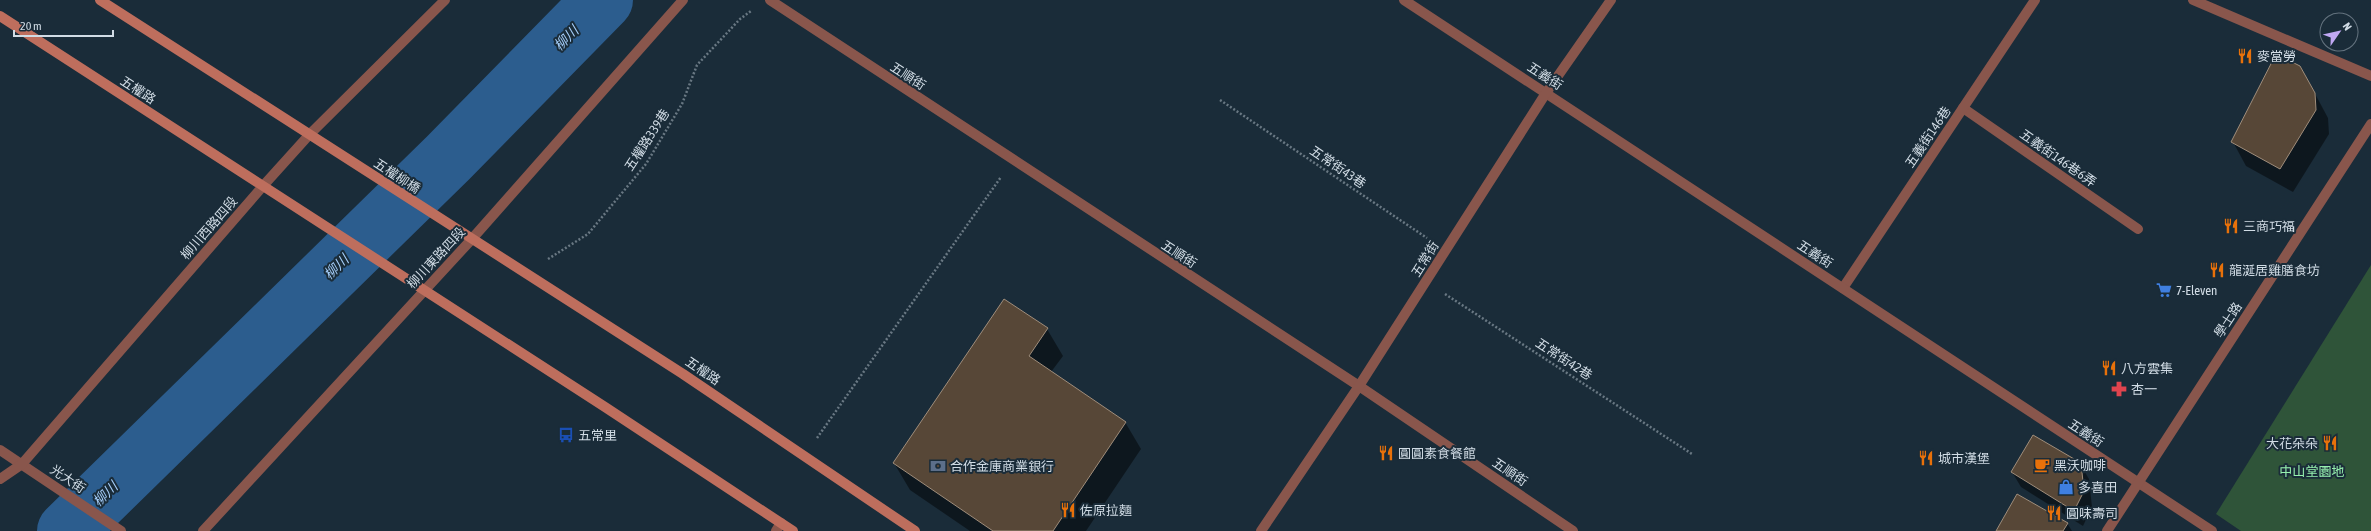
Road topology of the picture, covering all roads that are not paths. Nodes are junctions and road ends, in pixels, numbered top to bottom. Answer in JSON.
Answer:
{"nodes":[{"id":1,"x":100,"y":0,"type":"edge"},
{"id":2,"x":445,"y":0,"type":"edge"},
{"id":3,"x":682,"y":0,"type":"edge"},
{"id":4,"x":770,"y":0,"type":"edge"},
{"id":5,"x":1404,"y":0,"type":"edge"},
{"id":6,"x":1611,"y":0,"type":"edge"},
{"id":7,"x":2035,"y":0,"type":"edge"},
{"id":8,"x":2193,"y":0,"type":"edge"},
{"id":9,"x":0,"y":16,"type":"edge"},
{"id":10,"x":2371,"y":76,"type":"edge"},
{"id":11,"x":1546,"y":93,"type":"junction"},
{"id":12,"x":1963,"y":108,"type":"junction"},
{"id":13,"x":2371,"y":124,"type":"edge"},
{"id":14,"x":309,"y":135,"type":"junction"},
{"id":15,"x":263,"y":186,"type":"junction"},
{"id":16,"x":2138,"y":228,"type":"dead end"},
{"id":17,"x":471,"y":240,"type":"junction"},
{"id":18,"x":1843,"y":288,"type":"junction"},
{"id":19,"x":423,"y":290,"type":"junction"},
{"id":20,"x":1359,"y":386,"type":"junction"},
{"id":21,"x":0,"y":450,"type":"edge"},
{"id":22,"x":22,"y":464,"type":"junction"},
{"id":23,"x":0,"y":479,"type":"edge"},
{"id":24,"x":2138,"y":483,"type":"junction"},
{"id":25,"x":778,"y":527,"type":"edge"},
{"id":26,"x":122,"y":531,"type":"edge"},
{"id":27,"x":204,"y":531,"type":"edge"},
{"id":28,"x":793,"y":531,"type":"edge"},
{"id":29,"x":915,"y":531,"type":"edge"},
{"id":30,"x":1261,"y":531,"type":"edge"},
{"id":31,"x":1573,"y":531,"type":"edge"},
{"id":32,"x":2107,"y":531,"type":"edge"},
{"id":33,"x":2212,"y":531,"type":"edge"}],
"edges":[{"from":1,"to":14,"type":"main road"},
{"from":2,"to":14,"type":"street","name":"柳川西路四段"},
{"from":3,"to":17,"type":"street","name":"柳川東路四段"},
{"from":4,"to":20,"type":"street","name":"五順街"},
{"from":5,"to":11,"type":"street","name":"五義街"},
{"from":6,"to":11,"type":"street","name":"五常街"},
{"from":7,"to":12,"type":"street","name":"五義街146巷"},
{"from":8,"to":10,"type":"street"},
{"from":9,"to":15,"type":"main road","name":"五權路"},
{"from":11,"to":18,"type":"street","name":"五義街"},
{"from":11,"to":20,"type":"street","name":"五常街"},
{"from":12,"to":16,"type":"street","name":"五義街146巷6弄"},
{"from":12,"to":18,"type":"street","name":"五義街146巷"},
{"from":13,"to":24,"type":"street","name":"學士路"},
{"from":14,"to":15,"type":"street","name":"柳川西路四段"},
{"from":14,"to":17,"type":"main road","name":"五權柳橋"},
{"from":15,"to":19,"type":"main road"},
{"from":15,"to":22,"type":"street","name":"柳川西路四段"},
{"from":17,"to":19,"type":"street","name":"柳川東路四段"},
{"from":17,"to":29,"type":"main road","name":"五權路"},
{"from":18,"to":24,"type":"street","name":"五義街"},
{"from":19,"to":25,"type":"main road"},
{"from":19,"to":27,"type":"street","name":"柳川東路四段"},
{"from":20,"to":30,"type":"street","name":"五常街"},
{"from":20,"to":31,"type":"street","name":"五順街"},
{"from":21,"to":22,"type":"street","name":"光大街"},
{"from":22,"to":23,"type":"street","name":"柳川西路四段"},
{"from":22,"to":26,"type":"street","name":"光大街"},
{"from":24,"to":32,"type":"street","name":"學士路"},
{"from":24,"to":33,"type":"street","name":"五義街"},
{"from":25,"to":28,"type":"main road"}]}
